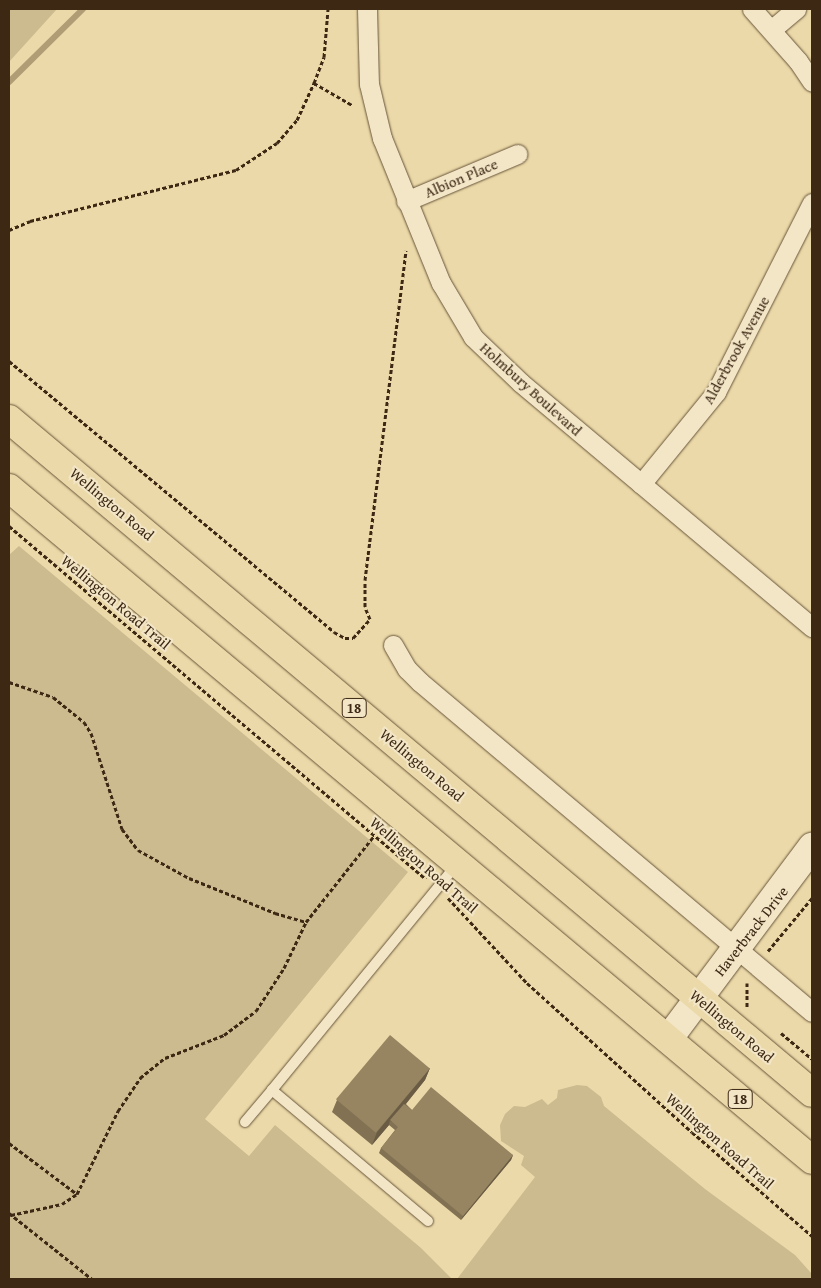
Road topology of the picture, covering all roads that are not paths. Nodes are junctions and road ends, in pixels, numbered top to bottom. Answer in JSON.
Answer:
{"nodes":[{"id":1,"x":367,"y":9,"type":"edge"},
{"id":2,"x":752,"y":9,"type":"edge"},
{"id":3,"x":796,"y":9,"type":"edge"},
{"id":4,"x":770,"y":30,"type":"junction"},
{"id":5,"x":812,"y":82,"type":"edge"},
{"id":6,"x":517,"y":154,"type":"dead end"},
{"id":7,"x":406,"y":201,"type":"junction"},
{"id":8,"x":812,"y":203,"type":"edge"},
{"id":9,"x":9,"y":419,"type":"edge"},
{"id":10,"x":641,"y":484,"type":"junction"},
{"id":11,"x":9,"y":488,"type":"edge"},
{"id":12,"x":812,"y":627,"type":"edge"},
{"id":13,"x":392,"y":645,"type":"dead end"},
{"id":14,"x":812,"y":847,"type":"edge"},
{"id":15,"x":458,"y":862,"type":"junction"},
{"id":16,"x":747,"y":957,"type":"junction"},
{"id":17,"x":699,"y":998,"type":"junction"},
{"id":18,"x":812,"y":1012,"type":"edge"},
{"id":19,"x":669,"y":1038,"type":"junction"},
{"id":20,"x":272,"y":1090,"type":"junction"},
{"id":21,"x":812,"y":1093,"type":"edge"},
{"id":22,"x":245,"y":1122,"type":"dead end"},
{"id":23,"x":812,"y":1160,"type":"edge"},
{"id":24,"x":428,"y":1221,"type":"dead end"}],
"edges":[{"from":1,"to":7,"type":"street","name":"Holmbury Boulevard"},
{"from":2,"to":4,"type":"street"},
{"from":3,"to":4,"type":"street"},
{"from":4,"to":5,"type":"street"},
{"from":6,"to":7,"type":"street","name":"Albion Place"},
{"from":7,"to":10,"type":"street","name":"Holmbury Boulevard"},
{"from":8,"to":10,"type":"street","name":"Alderbrook Avenue"},
{"from":9,"to":17,"type":"highway","name":"Wellington Road","number":"18"},
{"from":10,"to":12,"type":"street","name":"Holmbury Boulevard"},
{"from":11,"to":15,"type":"highway","number":"18"},
{"from":13,"to":16,"type":"street"},
{"from":14,"to":16,"type":"street","name":"Haverbrack Drive"},
{"from":15,"to":19,"type":"highway","number":"18"},
{"from":15,"to":20,"type":"lane"},
{"from":16,"to":17,"type":"street","name":"Haverbrack Drive"},
{"from":16,"to":18,"type":"street"},
{"from":17,"to":19,"type":"street","name":"Haverbrack Drive"},
{"from":17,"to":21,"type":"highway","name":"Wellington Road","number":"18"},
{"from":19,"to":23,"type":"highway","number":"18"},
{"from":20,"to":22,"type":"lane"},
{"from":20,"to":24,"type":"lane"}]}
